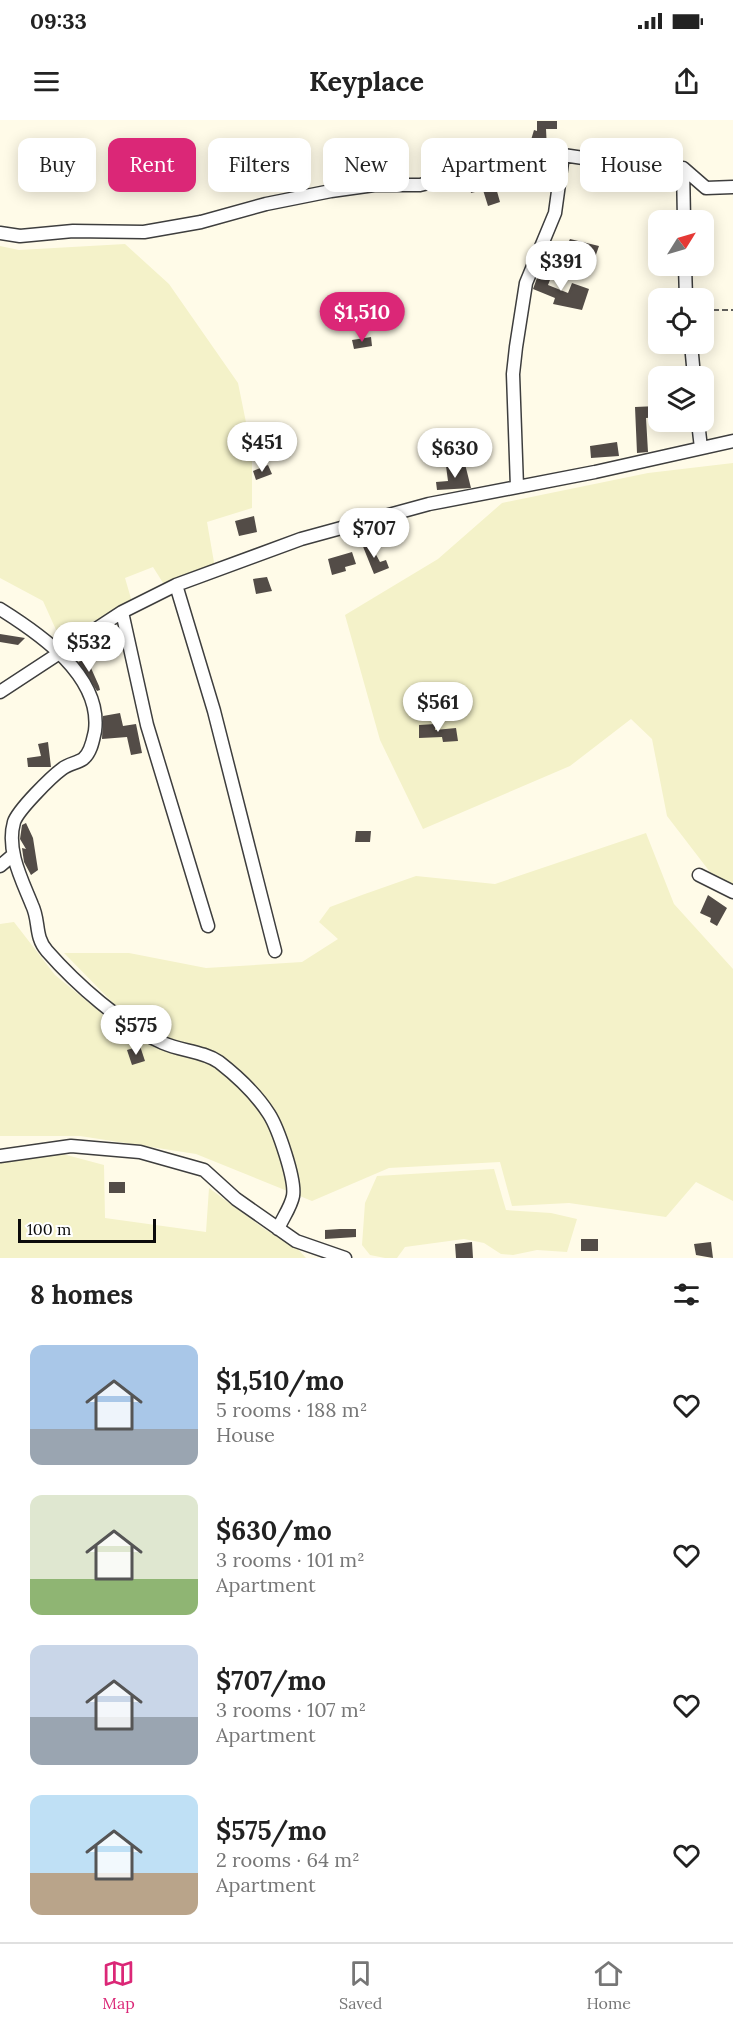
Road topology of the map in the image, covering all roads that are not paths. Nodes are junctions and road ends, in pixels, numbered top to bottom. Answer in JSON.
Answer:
{"nodes":[{"id":1,"x":683,"y":168,"type":"joint"},
{"id":2,"x":421,"y":185,"type":"edge"},
{"id":3,"x":733,"y":187,"type":"edge"},
{"id":4,"x":558,"y":192,"type":"edge"},
{"id":5,"x":684,"y":210,"type":"edge"},
{"id":6,"x":0,"y":233,"type":"edge"},
{"id":7,"x":699,"y":432,"type":"edge"},
{"id":8,"x":733,"y":441,"type":"edge"},
{"id":9,"x":701,"y":448,"type":"junction"},
{"id":10,"x":517,"y":488,"type":"junction"},
{"id":11,"x":176,"y":585,"type":"junction"},
{"id":12,"x":0,"y":609,"type":"edge"},
{"id":13,"x":122,"y":612,"type":"junction"},
{"id":14,"x":59,"y":651,"type":"junction"},
{"id":15,"x":0,"y":692,"type":"edge"},
{"id":16,"x":14,"y":855,"type":"junction"},
{"id":17,"x":0,"y":866,"type":"edge"},
{"id":18,"x":699,"y":875,"type":"dead end"},
{"id":19,"x":733,"y":892,"type":"edge"},
{"id":20,"x":208,"y":926,"type":"dead end"},
{"id":21,"x":275,"y":951,"type":"dead end"},
{"id":22,"x":0,"y":1156,"type":"edge"},
{"id":23,"x":278,"y":1229,"type":"junction"},
{"id":24,"x":345,"y":1258,"type":"edge"}],
"edges":[{"from":1,"to":3,"type":"street"},
{"from":1,"to":5,"type":"street"},
{"from":2,"to":6,"type":"street"},
{"from":4,"to":10,"type":"street"},
{"from":7,"to":9,"type":"street"},
{"from":8,"to":9,"type":"street"},
{"from":9,"to":10,"type":"street"},
{"from":10,"to":11,"type":"street"},
{"from":11,"to":13,"type":"street"},
{"from":11,"to":21,"type":"street"},
{"from":12,"to":14,"type":"street"},
{"from":13,"to":14,"type":"street"},
{"from":13,"to":20,"type":"street"},
{"from":14,"to":15,"type":"street"},
{"from":14,"to":16,"type":"street"},
{"from":16,"to":17,"type":"street"},
{"from":16,"to":23,"type":"street"},
{"from":18,"to":19,"type":"street"},
{"from":22,"to":23,"type":"street"},
{"from":23,"to":24,"type":"street"}]}
